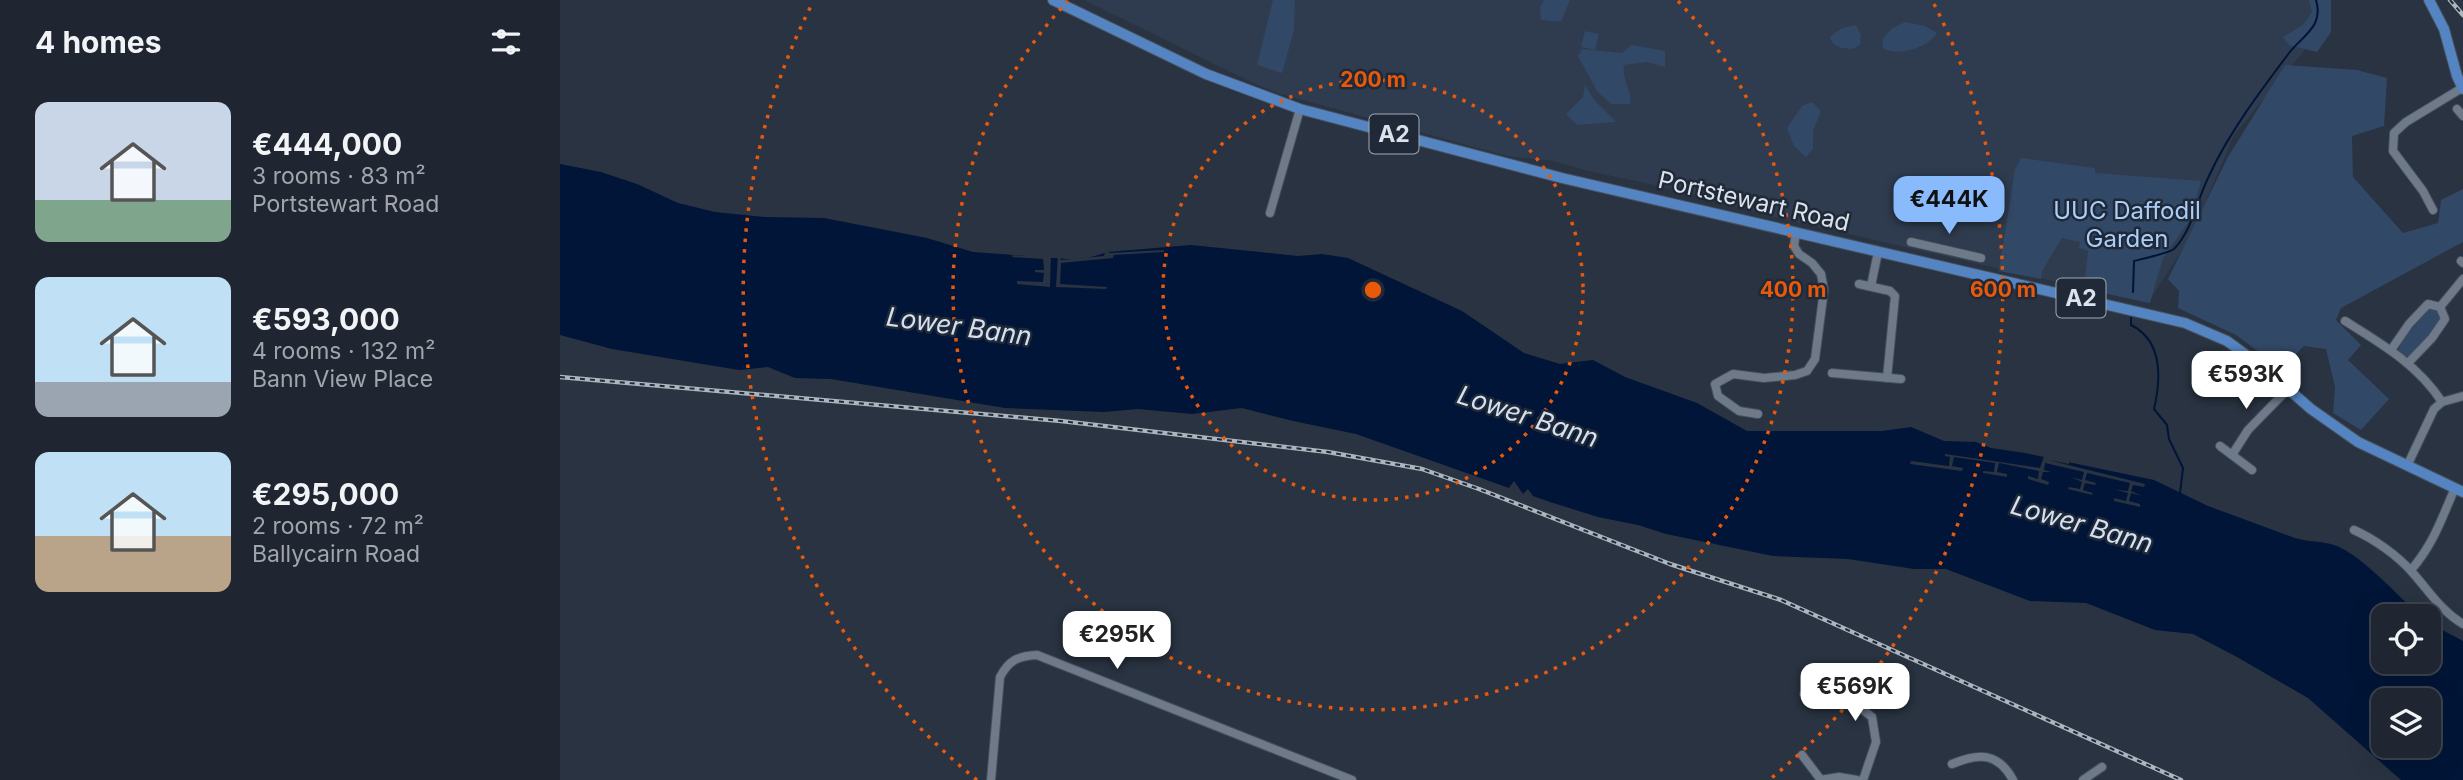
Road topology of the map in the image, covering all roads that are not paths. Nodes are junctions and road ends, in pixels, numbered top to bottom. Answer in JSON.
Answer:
{"nodes":[{"id":1,"x":1053,"y":0,"type":"edge"},
{"id":2,"x":2429,"y":0,"type":"edge"},
{"id":3,"x":2463,"y":88,"type":"edge"},
{"id":4,"x":1300,"y":109,"type":"junction"},
{"id":5,"x":2433,"y":210,"type":"dead end"},
{"id":6,"x":1270,"y":213,"type":"dead end"},
{"id":7,"x":1796,"y":232,"type":"junction"},
{"id":8,"x":1911,"y":242,"type":"dead end"},
{"id":9,"x":1878,"y":252,"type":"junction"},
{"id":10,"x":1981,"y":258,"type":"dead end"},
{"id":11,"x":2463,"y":279,"type":"edge"},
{"id":12,"x":1859,"y":284,"type":"dead end"},
{"id":13,"x":1871,"y":286,"type":"junction"},
{"id":14,"x":2440,"y":307,"type":"junction"},
{"id":15,"x":2345,"y":321,"type":"dead end"},
{"id":16,"x":2391,"y":350,"type":"junction"},
{"id":17,"x":2408,"y":363,"type":"junction"},
{"id":18,"x":1832,"y":373,"type":"dead end"},
{"id":19,"x":1887,"y":378,"type":"junction"},
{"id":20,"x":1901,"y":379,"type":"dead end"},
{"id":21,"x":2288,"y":388,"type":"junction"},
{"id":22,"x":2463,"y":396,"type":"edge"},
{"id":23,"x":2442,"y":402,"type":"junction"},
{"id":24,"x":1758,"y":414,"type":"dead end"},
{"id":25,"x":2220,"y":446,"type":"dead end"},
{"id":26,"x":2232,"y":455,"type":"junction"},
{"id":27,"x":2407,"y":466,"type":"junction"},
{"id":28,"x":2252,"y":470,"type":"dead end"},
{"id":29,"x":2459,"y":490,"type":"edge"},
{"id":30,"x":2354,"y":530,"type":"dead end"},
{"id":31,"x":2411,"y":570,"type":"junction"},
{"id":32,"x":2463,"y":624,"type":"edge"},
{"id":33,"x":1804,"y":694,"type":"dead end"},
{"id":34,"x":1802,"y":755,"type":"dead end"},
{"id":35,"x":1952,"y":764,"type":"dead end"},
{"id":36,"x":2102,"y":767,"type":"dead end"},
{"id":37,"x":991,"y":780,"type":"edge"},
{"id":38,"x":1352,"y":780,"type":"edge"},
{"id":39,"x":1821,"y":780,"type":"edge"},
{"id":40,"x":1857,"y":780,"type":"edge"},
{"id":41,"x":1863,"y":780,"type":"edge"},
{"id":42,"x":2012,"y":780,"type":"edge"},
{"id":43,"x":2083,"y":780,"type":"edge"}],
"edges":[{"from":1,"to":4,"type":"main road","name":"Portstewart Road","number":"A2"},
{"from":2,"to":3,"type":"main road"},
{"from":3,"to":5,"type":"street"},
{"from":4,"to":6,"type":"street"},
{"from":4,"to":7,"type":"main road","name":"Portstewart Road","number":"A2"},
{"from":7,"to":9,"type":"main road","name":"Portstewart Road","number":"A2"},
{"from":7,"to":24,"type":"street"},
{"from":8,"to":10,"type":"street"},
{"from":9,"to":13,"type":"street"},
{"from":9,"to":21,"type":"main road","name":"Portstewart Road","number":"A2"},
{"from":11,"to":14,"type":"street"},
{"from":12,"to":13,"type":"street"},
{"from":13,"to":19,"type":"street"},
{"from":14,"to":16,"type":"street"},
{"from":14,"to":17,"type":"street"},
{"from":15,"to":16,"type":"street"},
{"from":16,"to":17,"type":"street"},
{"from":17,"to":23,"type":"street"},
{"from":18,"to":19,"type":"street"},
{"from":19,"to":20,"type":"street"},
{"from":21,"to":26,"type":"street"},
{"from":21,"to":27,"type":"main road","name":"Portstewart Road","number":"A2"},
{"from":22,"to":23,"type":"street"},
{"from":23,"to":27,"type":"street"},
{"from":25,"to":26,"type":"street"},
{"from":26,"to":28,"type":"street"},
{"from":27,"to":29,"type":"main road","name":"Portstewart Road","number":"A2"},
{"from":29,"to":31,"type":"street"},
{"from":30,"to":31,"type":"street"},
{"from":31,"to":32,"type":"street"},
{"from":33,"to":41,"type":"street"},
{"from":34,"to":39,"type":"street"},
{"from":35,"to":42,"type":"street"},
{"from":36,"to":43,"type":"street"},
{"from":37,"to":38,"type":"street"},
{"from":39,"to":40,"type":"street"}]}
